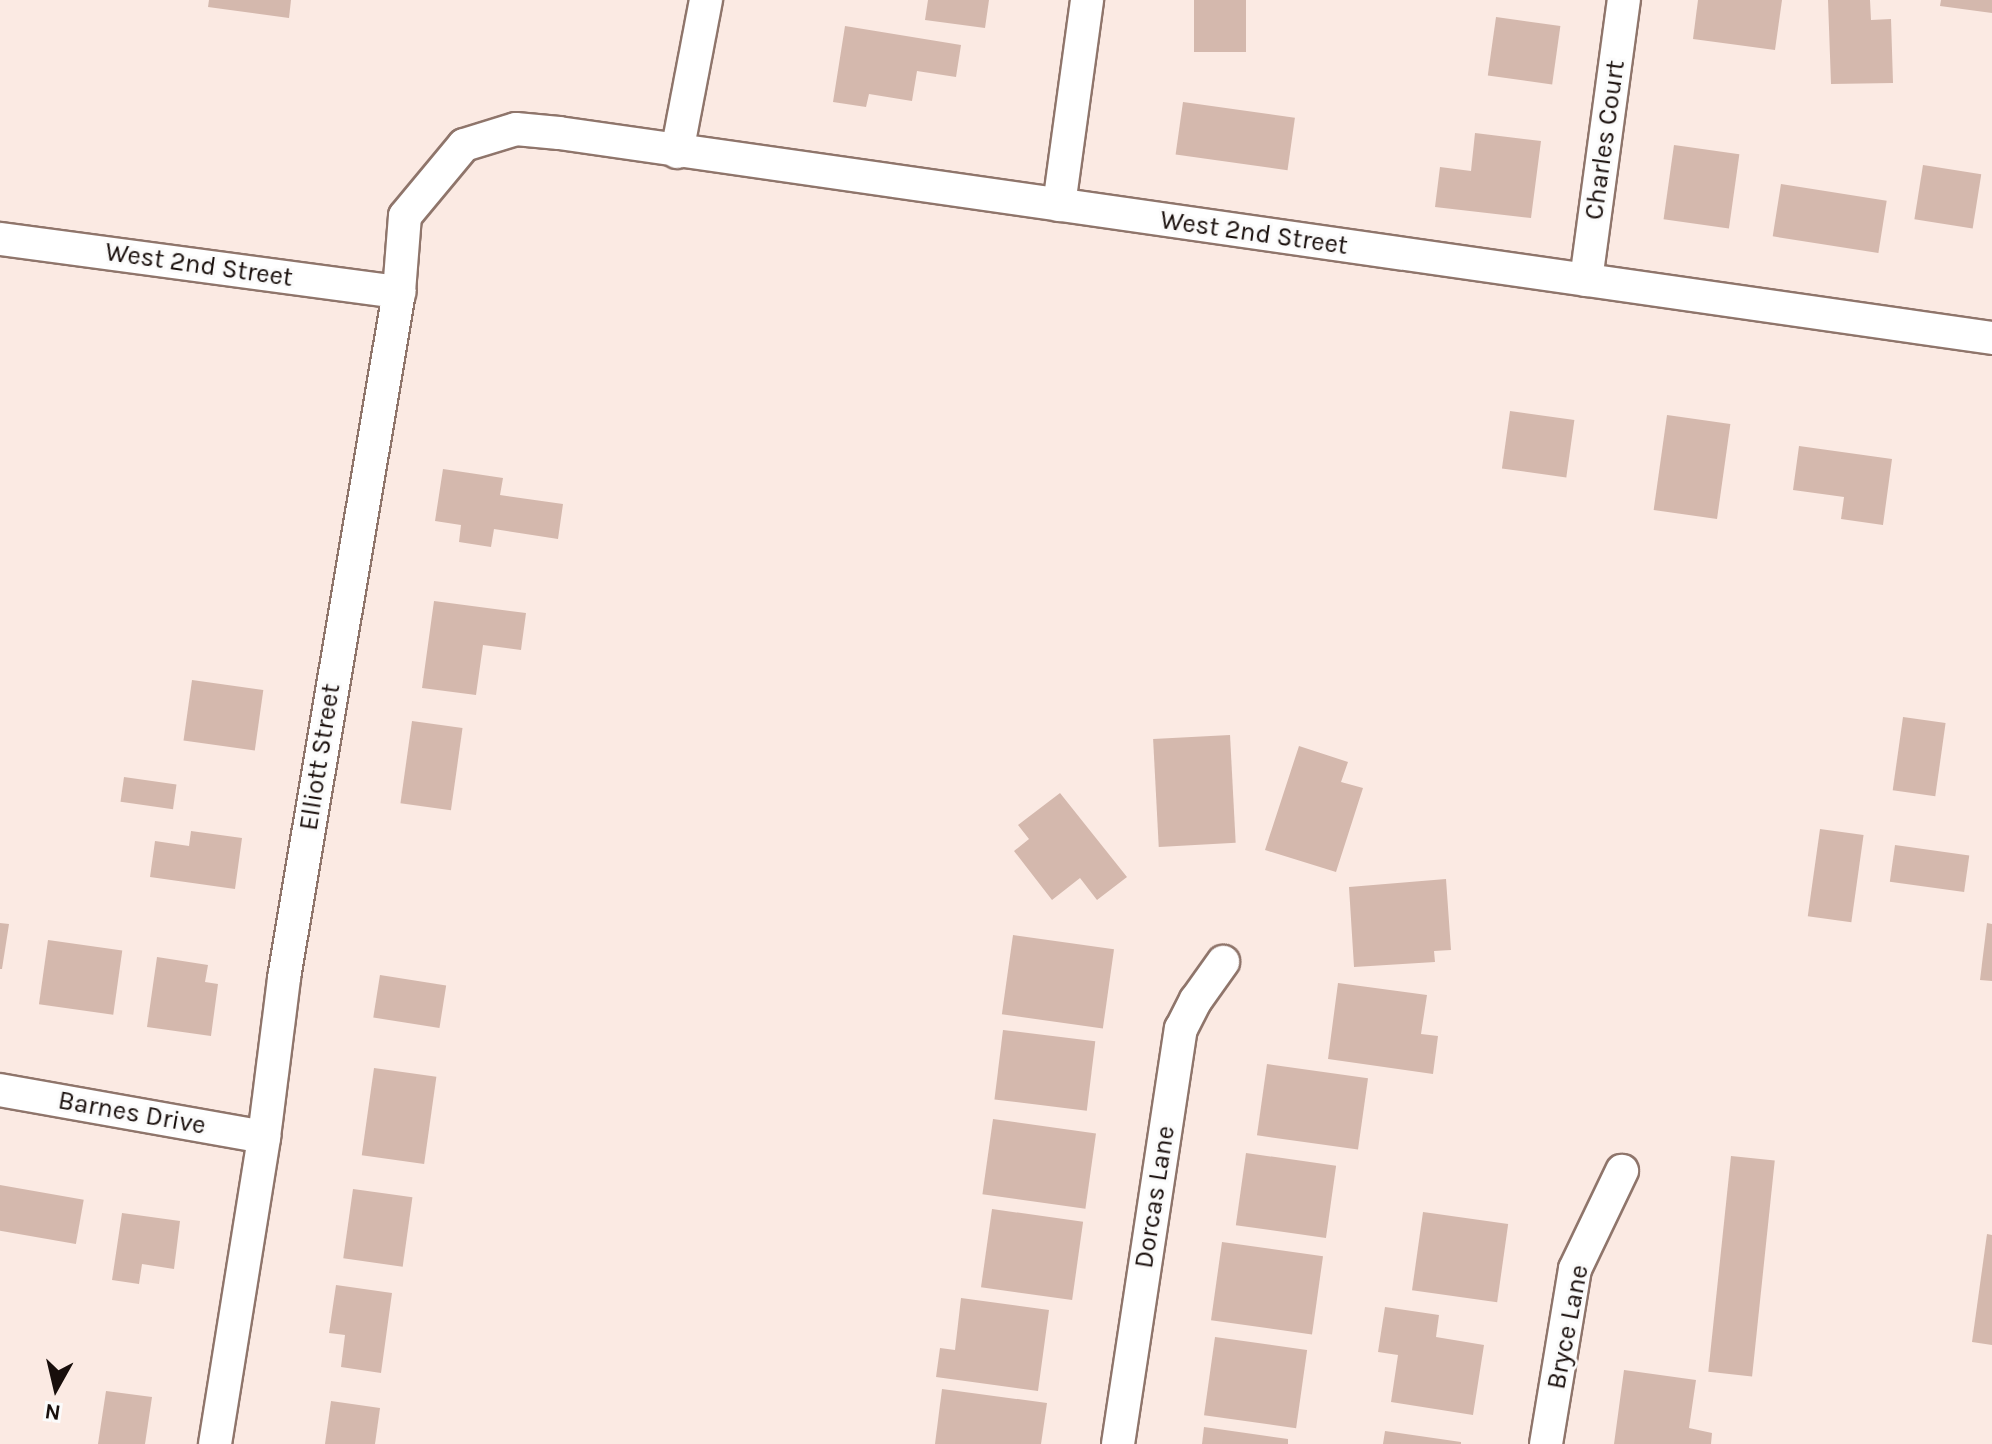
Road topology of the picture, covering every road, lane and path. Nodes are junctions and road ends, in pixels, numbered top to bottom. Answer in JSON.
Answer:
{"nodes":[{"id":1,"x":706,"y":0,"type":"edge"},
{"id":2,"x":1087,"y":0,"type":"edge"},
{"id":3,"x":1624,"y":0,"type":"edge"},
{"id":4,"x":516,"y":129,"type":"joint"},
{"id":5,"x":677,"y":152,"type":"junction"},
{"id":6,"x":1059,"y":205,"type":"junction"},
{"id":7,"x":0,"y":239,"type":"edge"},
{"id":8,"x":1586,"y":280,"type":"junction"},
{"id":9,"x":399,"y":292,"type":"junction"},
{"id":10,"x":1992,"y":338,"type":"edge"},
{"id":11,"x":1223,"y":962,"type":"dead end"},
{"id":12,"x":0,"y":1090,"type":"edge"},
{"id":13,"x":264,"y":1137,"type":"junction"},
{"id":14,"x":1622,"y":1171,"type":"dead end"},
{"id":15,"x":215,"y":1444,"type":"edge"},
{"id":16,"x":1118,"y":1444,"type":"edge"},
{"id":17,"x":1546,"y":1444,"type":"edge"}],
"edges":[{"from":1,"to":5,"type":"street"},
{"from":2,"to":6,"type":"street"},
{"from":3,"to":8,"type":"street","name":"Charles Court"},
{"from":4,"to":5,"type":"street","name":"West 2nd Street"},
{"from":4,"to":9,"type":"street","name":"Elliott Street"},
{"from":5,"to":6,"type":"street","name":"West 2nd Street"},
{"from":6,"to":8,"type":"street","name":"West 2nd Street"},
{"from":7,"to":9,"type":"street","name":"West 2nd Street"},
{"from":8,"to":10,"type":"street","name":"West 2nd Street"},
{"from":9,"to":13,"type":"street","name":"Elliott Street"},
{"from":11,"to":16,"type":"street","name":"Dorcas Lane"},
{"from":12,"to":13,"type":"street","name":"Barnes Drive"},
{"from":13,"to":15,"type":"street","name":"Elliott Street"},
{"from":14,"to":17,"type":"street","name":"Bryce Lane"}]}
